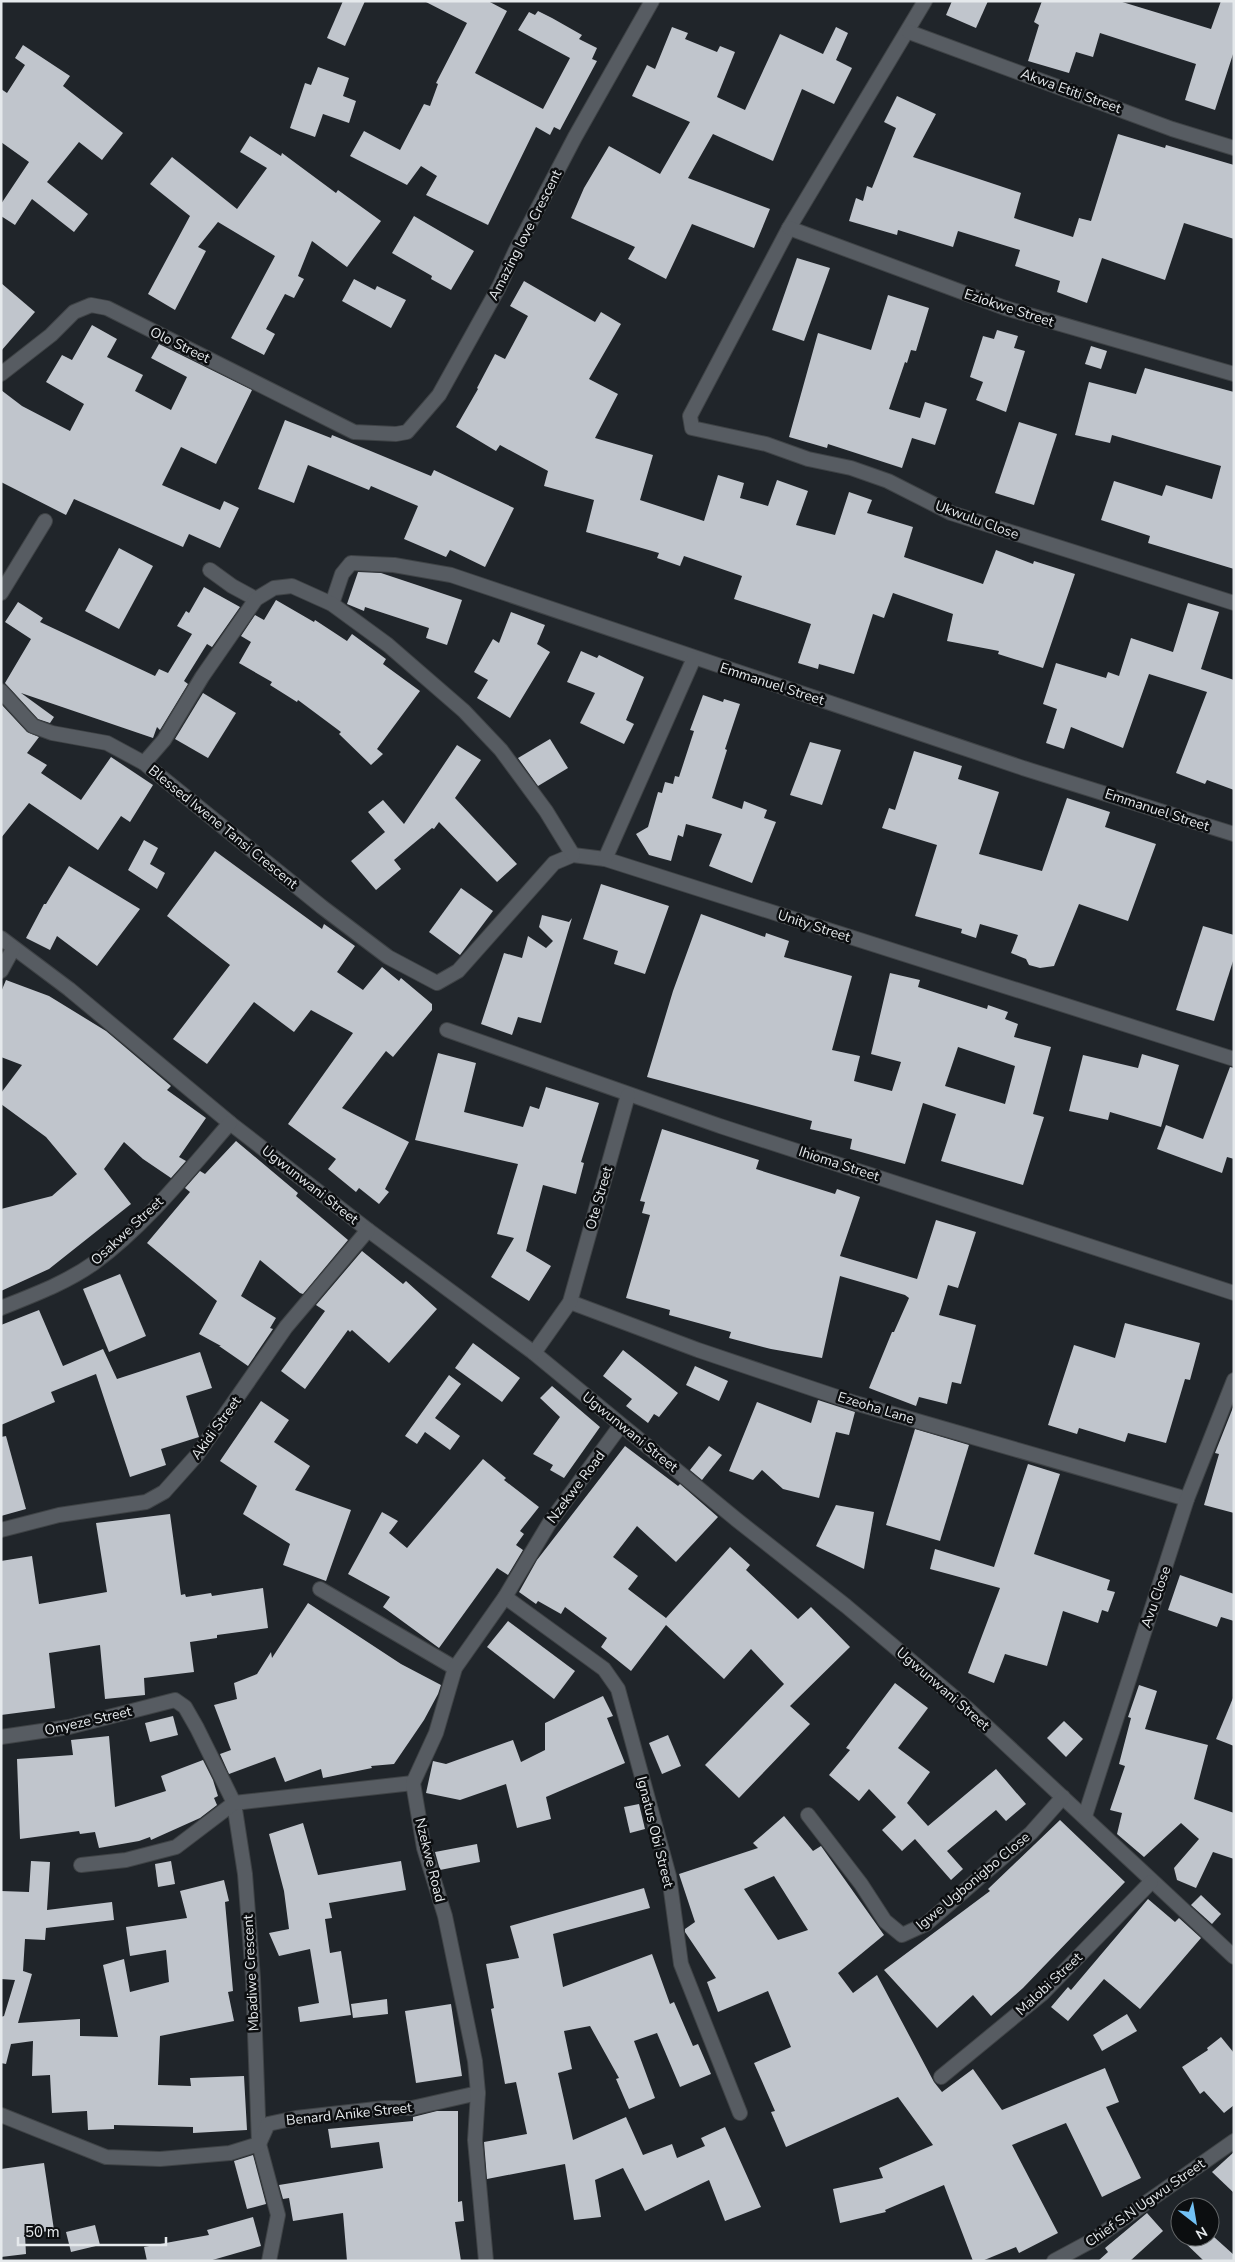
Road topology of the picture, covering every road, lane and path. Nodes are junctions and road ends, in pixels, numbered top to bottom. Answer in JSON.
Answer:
{"nodes":[{"id":1,"x":652,"y":1,"type":"edge"},
{"id":2,"x":926,"y":1,"type":"edge"},
{"id":3,"x":909,"y":32,"type":"junction"},
{"id":4,"x":1234,"y":148,"type":"edge"},
{"id":5,"x":789,"y":228,"type":"junction"},
{"id":6,"x":1,"y":374,"type":"edge"},
{"id":7,"x":1234,"y":374,"type":"edge"},
{"id":8,"x":372,"y":433,"type":"joint"},
{"id":9,"x":45,"y":521,"type":"dead end"},
{"id":10,"x":210,"y":570,"type":"dead end"},
{"id":11,"x":1,"y":593,"type":"edge"},
{"id":12,"x":256,"y":600,"type":"junction"},
{"id":13,"x":1234,"y":602,"type":"edge"},
{"id":14,"x":332,"y":604,"type":"junction"},
{"id":15,"x":694,"y":658,"type":"junction"},
{"id":16,"x":1,"y":692,"type":"edge"},
{"id":17,"x":144,"y":763,"type":"junction"},
{"id":18,"x":1234,"y":834,"type":"edge"},
{"id":19,"x":573,"y":855,"type":"junction"},
{"id":20,"x":605,"y":859,"type":"junction"},
{"id":21,"x":1,"y":938,"type":"edge"},
{"id":22,"x":13,"y":949,"type":"junction"},
{"id":23,"x":1,"y":971,"type":"edge"},
{"id":24,"x":447,"y":1030,"type":"dead end"},
{"id":25,"x":1234,"y":1059,"type":"edge"},
{"id":26,"x":628,"y":1095,"type":"junction"},
{"id":27,"x":230,"y":1123,"type":"junction"},
{"id":28,"x":368,"y":1230,"type":"junction"},
{"id":29,"x":1234,"y":1293,"type":"edge"},
{"id":30,"x":570,"y":1302,"type":"junction"},
{"id":31,"x":1,"y":1308,"type":"edge"},
{"id":32,"x":534,"y":1353,"type":"junction"},
{"id":33,"x":1234,"y":1380,"type":"edge"},
{"id":34,"x":621,"y":1425,"type":"junction"},
{"id":35,"x":1187,"y":1498,"type":"junction"},
{"id":36,"x":1,"y":1530,"type":"edge"},
{"id":37,"x":320,"y":1589,"type":"dead end"},
{"id":38,"x":504,"y":1596,"type":"junction"},
{"id":39,"x":455,"y":1668,"type":"junction"},
{"id":40,"x":175,"y":1700,"type":"joint"},
{"id":41,"x":1,"y":1737,"type":"edge"},
{"id":42,"x":413,"y":1783,"type":"junction"},
{"id":43,"x":1063,"y":1797,"type":"junction"},
{"id":44,"x":234,"y":1803,"type":"junction"},
{"id":45,"x":808,"y":1815,"type":"dead end"},
{"id":46,"x":1084,"y":1816,"type":"junction"},
{"id":47,"x":81,"y":1865,"type":"dead end"},
{"id":48,"x":1151,"y":1882,"type":"junction"},
{"id":49,"x":1234,"y":1958,"type":"edge"},
{"id":50,"x":941,"y":2077,"type":"dead end"},
{"id":51,"x":478,"y":2094,"type":"junction"},
{"id":52,"x":740,"y":2113,"type":"dead end"},
{"id":53,"x":1,"y":2115,"type":"edge"},
{"id":54,"x":1234,"y":2141,"type":"edge"},
{"id":55,"x":259,"y":2144,"type":"junction"},
{"id":56,"x":269,"y":2261,"type":"edge"},
{"id":57,"x":486,"y":2261,"type":"edge"},
{"id":58,"x":1054,"y":2261,"type":"edge"}],
"edges":[{"from":1,"to":8,"type":"street","name":"Amazing love Crescent"},
{"from":2,"to":3,"type":"street"},
{"from":3,"to":4,"type":"street","name":"Akwa Etiti Street"},
{"from":3,"to":5,"type":"street"},
{"from":5,"to":7,"type":"street","name":"Eziokwe Street"},
{"from":5,"to":13,"type":"street","name":"Ukwulu Close"},
{"from":6,"to":8,"type":"street","name":"Olo Street"},
{"from":9,"to":11,"type":"street"},
{"from":10,"to":12,"type":"street"},
{"from":12,"to":14,"type":"street"},
{"from":12,"to":17,"type":"street"},
{"from":14,"to":15,"type":"street","name":"Emmanuel Street"},
{"from":14,"to":19,"type":"street"},
{"from":15,"to":18,"type":"street","name":"Emmanuel Street"},
{"from":15,"to":20,"type":"street"},
{"from":16,"to":17,"type":"street","name":"Blessed Iwene Tansi Crescent"},
{"from":17,"to":19,"type":"street","name":"Blessed Iwene Tansi Crescent"},
{"from":19,"to":20,"type":"street","name":"Unity Street"},
{"from":20,"to":25,"type":"street","name":"Unity Street"},
{"from":21,"to":22,"type":"street","name":"Ugwunwani Street"},
{"from":22,"to":23,"type":"street"},
{"from":22,"to":27,"type":"street","name":"Ugwunwani Street"},
{"from":24,"to":26,"type":"street","name":"Ihioma Street"},
{"from":26,"to":29,"type":"street","name":"Ihioma Street"},
{"from":26,"to":30,"type":"street","name":"Ote Street"},
{"from":27,"to":28,"type":"street","name":"Ugwunwani Street"},
{"from":27,"to":31,"type":"street","name":"Osakwe Street"},
{"from":28,"to":32,"type":"street","name":"Ugwunwani Street"},
{"from":28,"to":36,"type":"street","name":"Akidi Street"},
{"from":30,"to":32,"type":"street","name":"Ote Street"},
{"from":30,"to":35,"type":"street","name":"Ezeoha Lane"},
{"from":32,"to":34,"type":"street","name":"Ugwunwani Street"},
{"from":33,"to":35,"type":"street","name":"Avu Close"},
{"from":34,"to":38,"type":"street","name":"Nzekwe Road"},
{"from":34,"to":43,"type":"street","name":"Ugwunwani Street"},
{"from":35,"to":46,"type":"street","name":"Avu Close"},
{"from":37,"to":39,"type":"street"},
{"from":38,"to":39,"type":"street","name":"Nzekwe Road"},
{"from":38,"to":52,"type":"street","name":"Ignatus Obi Street"},
{"from":39,"to":42,"type":"street","name":"Nzekwe Road"},
{"from":40,"to":41,"type":"street","name":"Onyeze Street"},
{"from":40,"to":44,"type":"street","name":"Mbadiwe Crescent"},
{"from":42,"to":44,"type":"street"},
{"from":42,"to":51,"type":"street","name":"Nzekwe Road"},
{"from":43,"to":45,"type":"street","name":"Igwe Ugbonigbo Close"},
{"from":43,"to":46,"type":"street","name":"Ugwunwani Street"},
{"from":44,"to":47,"type":"street"},
{"from":44,"to":55,"type":"street","name":"Mbadiwe Crescent"},
{"from":46,"to":48,"type":"street","name":"Ugwunwani Street"},
{"from":48,"to":49,"type":"street","name":"Ugwunwani Street"},
{"from":48,"to":50,"type":"street","name":"Malobi Street"},
{"from":51,"to":55,"type":"street","name":"Benard Anike Street"},
{"from":51,"to":57,"type":"street","name":"Nzekwe Road"},
{"from":53,"to":55,"type":"street"},
{"from":54,"to":58,"type":"street","name":"Chief S.N Ugwu Street"},
{"from":55,"to":56,"type":"street","name":"Mbadiwe Crescent"}]}
